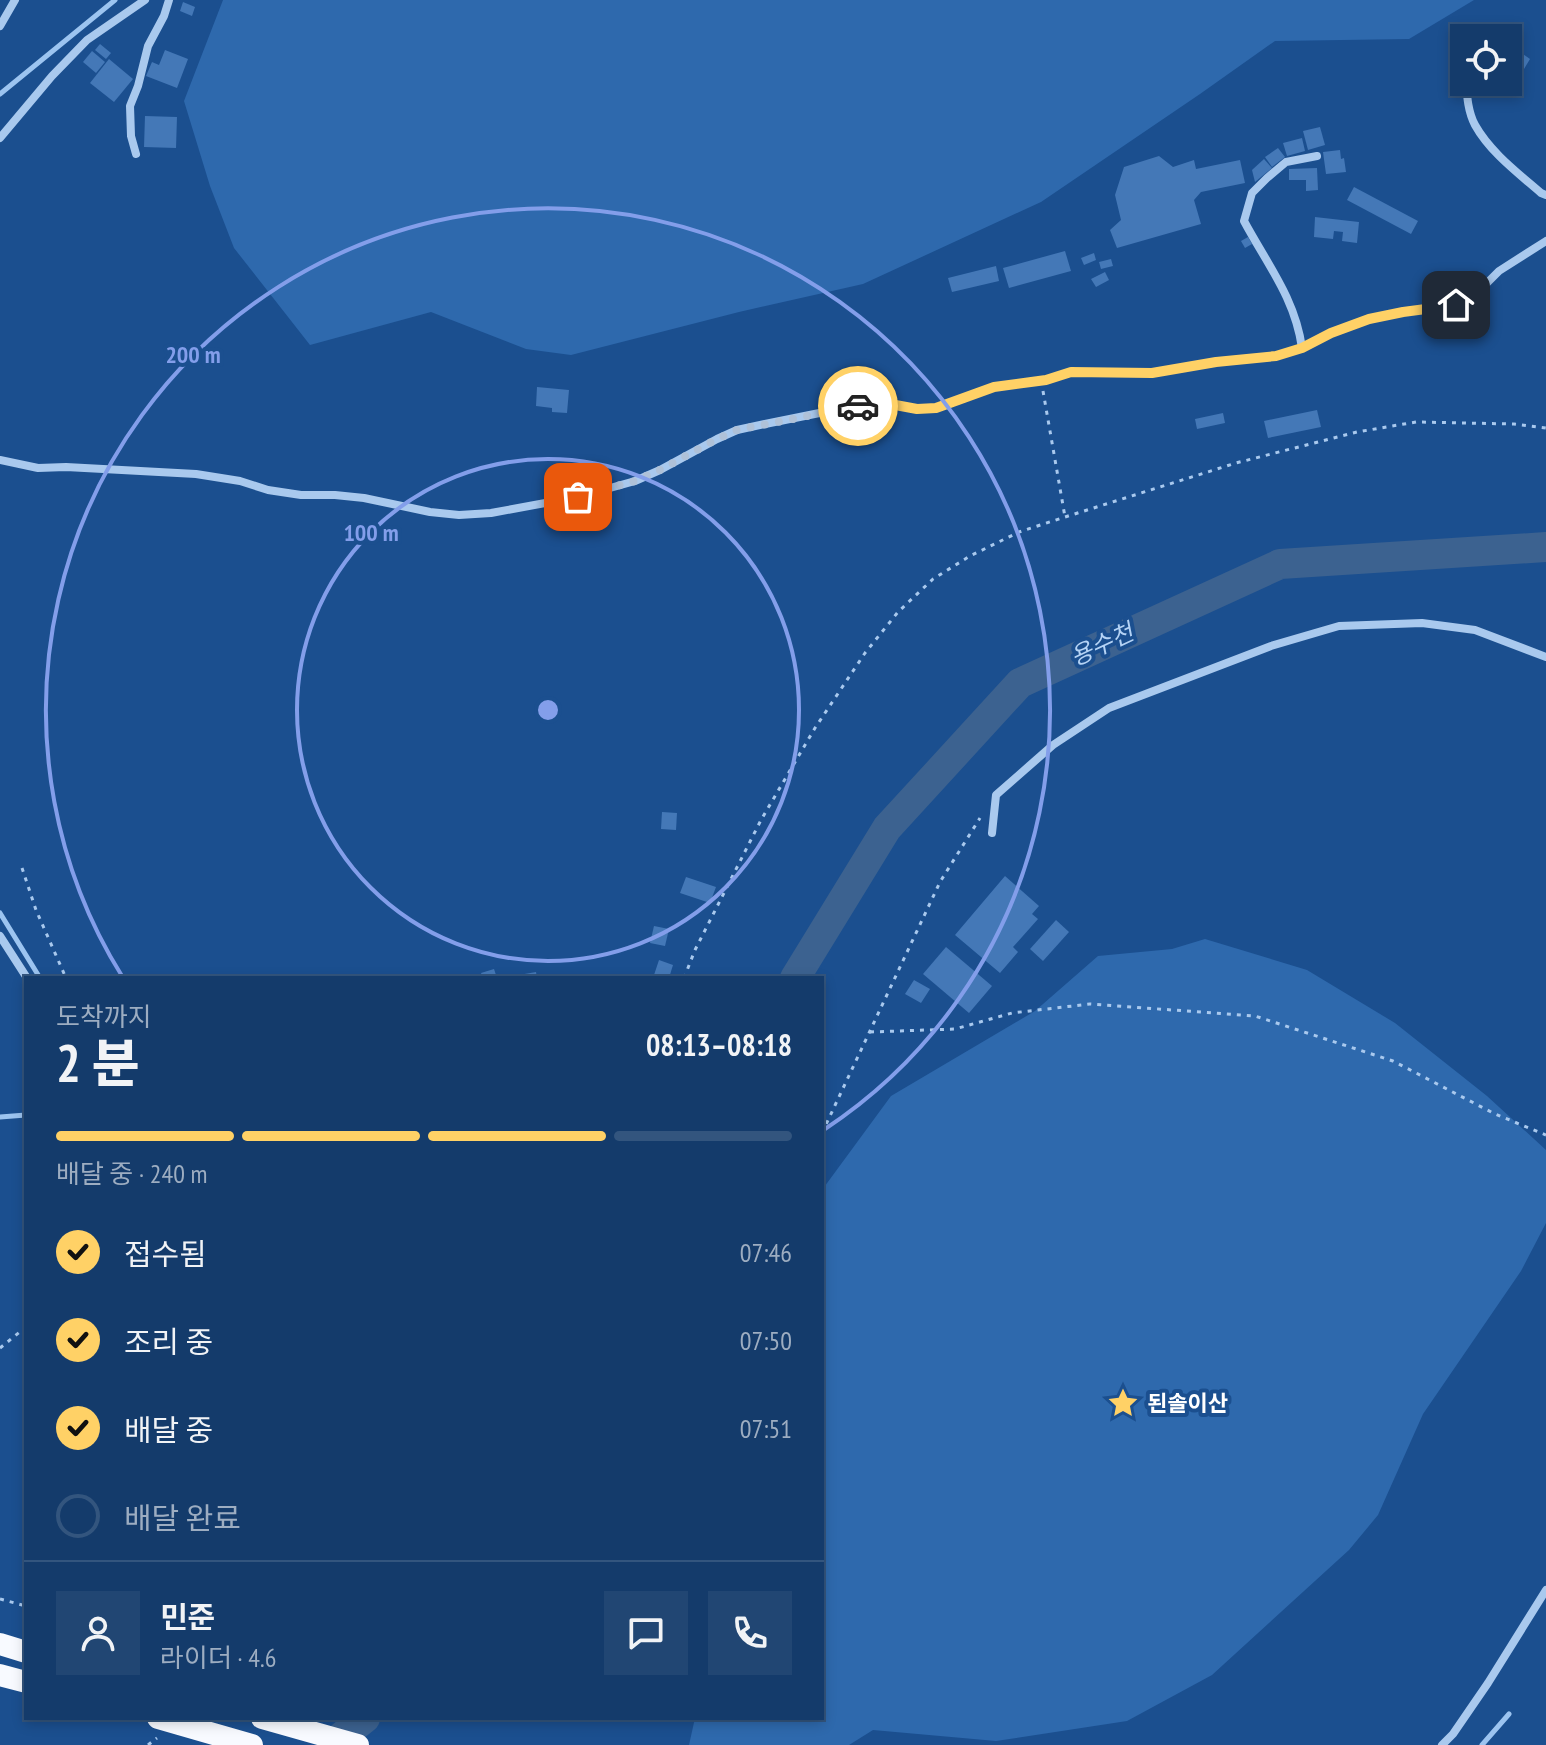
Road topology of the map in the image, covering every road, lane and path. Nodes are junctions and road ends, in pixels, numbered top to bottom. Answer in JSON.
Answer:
{"nodes":[{"id":1,"x":15,"y":0,"type":"edge"},
{"id":2,"x":145,"y":0,"type":"edge"},
{"id":3,"x":169,"y":0,"type":"edge"},
{"id":4,"x":0,"y":26,"type":"edge"},
{"id":5,"x":1467,"y":96,"type":"edge"},
{"id":6,"x":0,"y":138,"type":"edge"},
{"id":7,"x":136,"y":154,"type":"dead end"},
{"id":8,"x":1317,"y":156,"type":"dead end"},
{"id":9,"x":1544,"y":192,"type":"edge"},
{"id":10,"x":1546,"y":241,"type":"edge"},
{"id":11,"x":1302,"y":348,"type":"junction"},
{"id":12,"x":1041,"y":380,"type":"junction"},
{"id":13,"x":1546,"y":428,"type":"edge"},
{"id":14,"x":0,"y":460,"type":"edge"},
{"id":15,"x":1065,"y":517,"type":"junction"},
{"id":16,"x":1546,"y":657,"type":"edge"},
{"id":17,"x":996,"y":795,"type":"junction"},
{"id":18,"x":992,"y":833,"type":"dead end"},
{"id":19,"x":22,"y":868,"type":"dead end"},
{"id":20,"x":0,"y":936,"type":"edge"},
{"id":21,"x":26,"y":976,"type":"edge"},
{"id":22,"x":65,"y":976,"type":"edge"},
{"id":23,"x":685,"y":976,"type":"edge"},
{"id":24,"x":870,"y":1032,"type":"junction"},
{"id":25,"x":824,"y":1129,"type":"edge"},
{"id":26,"x":1546,"y":1135,"type":"edge"},
{"id":27,"x":24,"y":1329,"type":"edge"},
{"id":28,"x":0,"y":1348,"type":"edge"},
{"id":29,"x":1546,"y":1590,"type":"edge"},
{"id":30,"x":0,"y":1599,"type":"edge"},
{"id":31,"x":24,"y":1605,"type":"edge"},
{"id":32,"x":0,"y":1644,"type":"edge"},
{"id":33,"x":24,"y":1651,"type":"edge"},
{"id":34,"x":0,"y":1675,"type":"edge"},
{"id":35,"x":24,"y":1681,"type":"edge"},
{"id":36,"x":165,"y":1720,"type":"edge"},
{"id":37,"x":269,"y":1720,"type":"edge"},
{"id":38,"x":252,"y":1745,"type":"edge"},
{"id":39,"x":358,"y":1745,"type":"edge"},
{"id":40,"x":1442,"y":1745,"type":"edge"}],
"edges":[{"from":1,"to":4,"type":"street"},
{"from":2,"to":6,"type":"street"},
{"from":3,"to":7,"type":"street"},
{"from":5,"to":9,"type":"street"},
{"from":8,"to":11,"type":"street"},
{"from":10,"to":11,"type":"street"},
{"from":11,"to":12,"type":"street"},
{"from":12,"to":14,"type":"street"},
{"from":12,"to":15,"type":"path"},
{"from":13,"to":15,"type":"path"},
{"from":15,"to":23,"type":"path"},
{"from":16,"to":17,"type":"street"},
{"from":17,"to":18,"type":"street"},
{"from":17,"to":24,"type":"path"},
{"from":19,"to":22,"type":"path"},
{"from":20,"to":21,"type":"street"},
{"from":24,"to":25,"type":"path"},
{"from":24,"to":26,"type":"path"},
{"from":27,"to":28,"type":"path"},
{"from":29,"to":40,"type":"street"},
{"from":30,"to":31,"type":"path"},
{"from":32,"to":33,"type":"highway"},
{"from":34,"to":35,"type":"highway"},
{"from":36,"to":38,"type":"highway","bridge":true},
{"from":37,"to":39,"type":"highway"}]}
